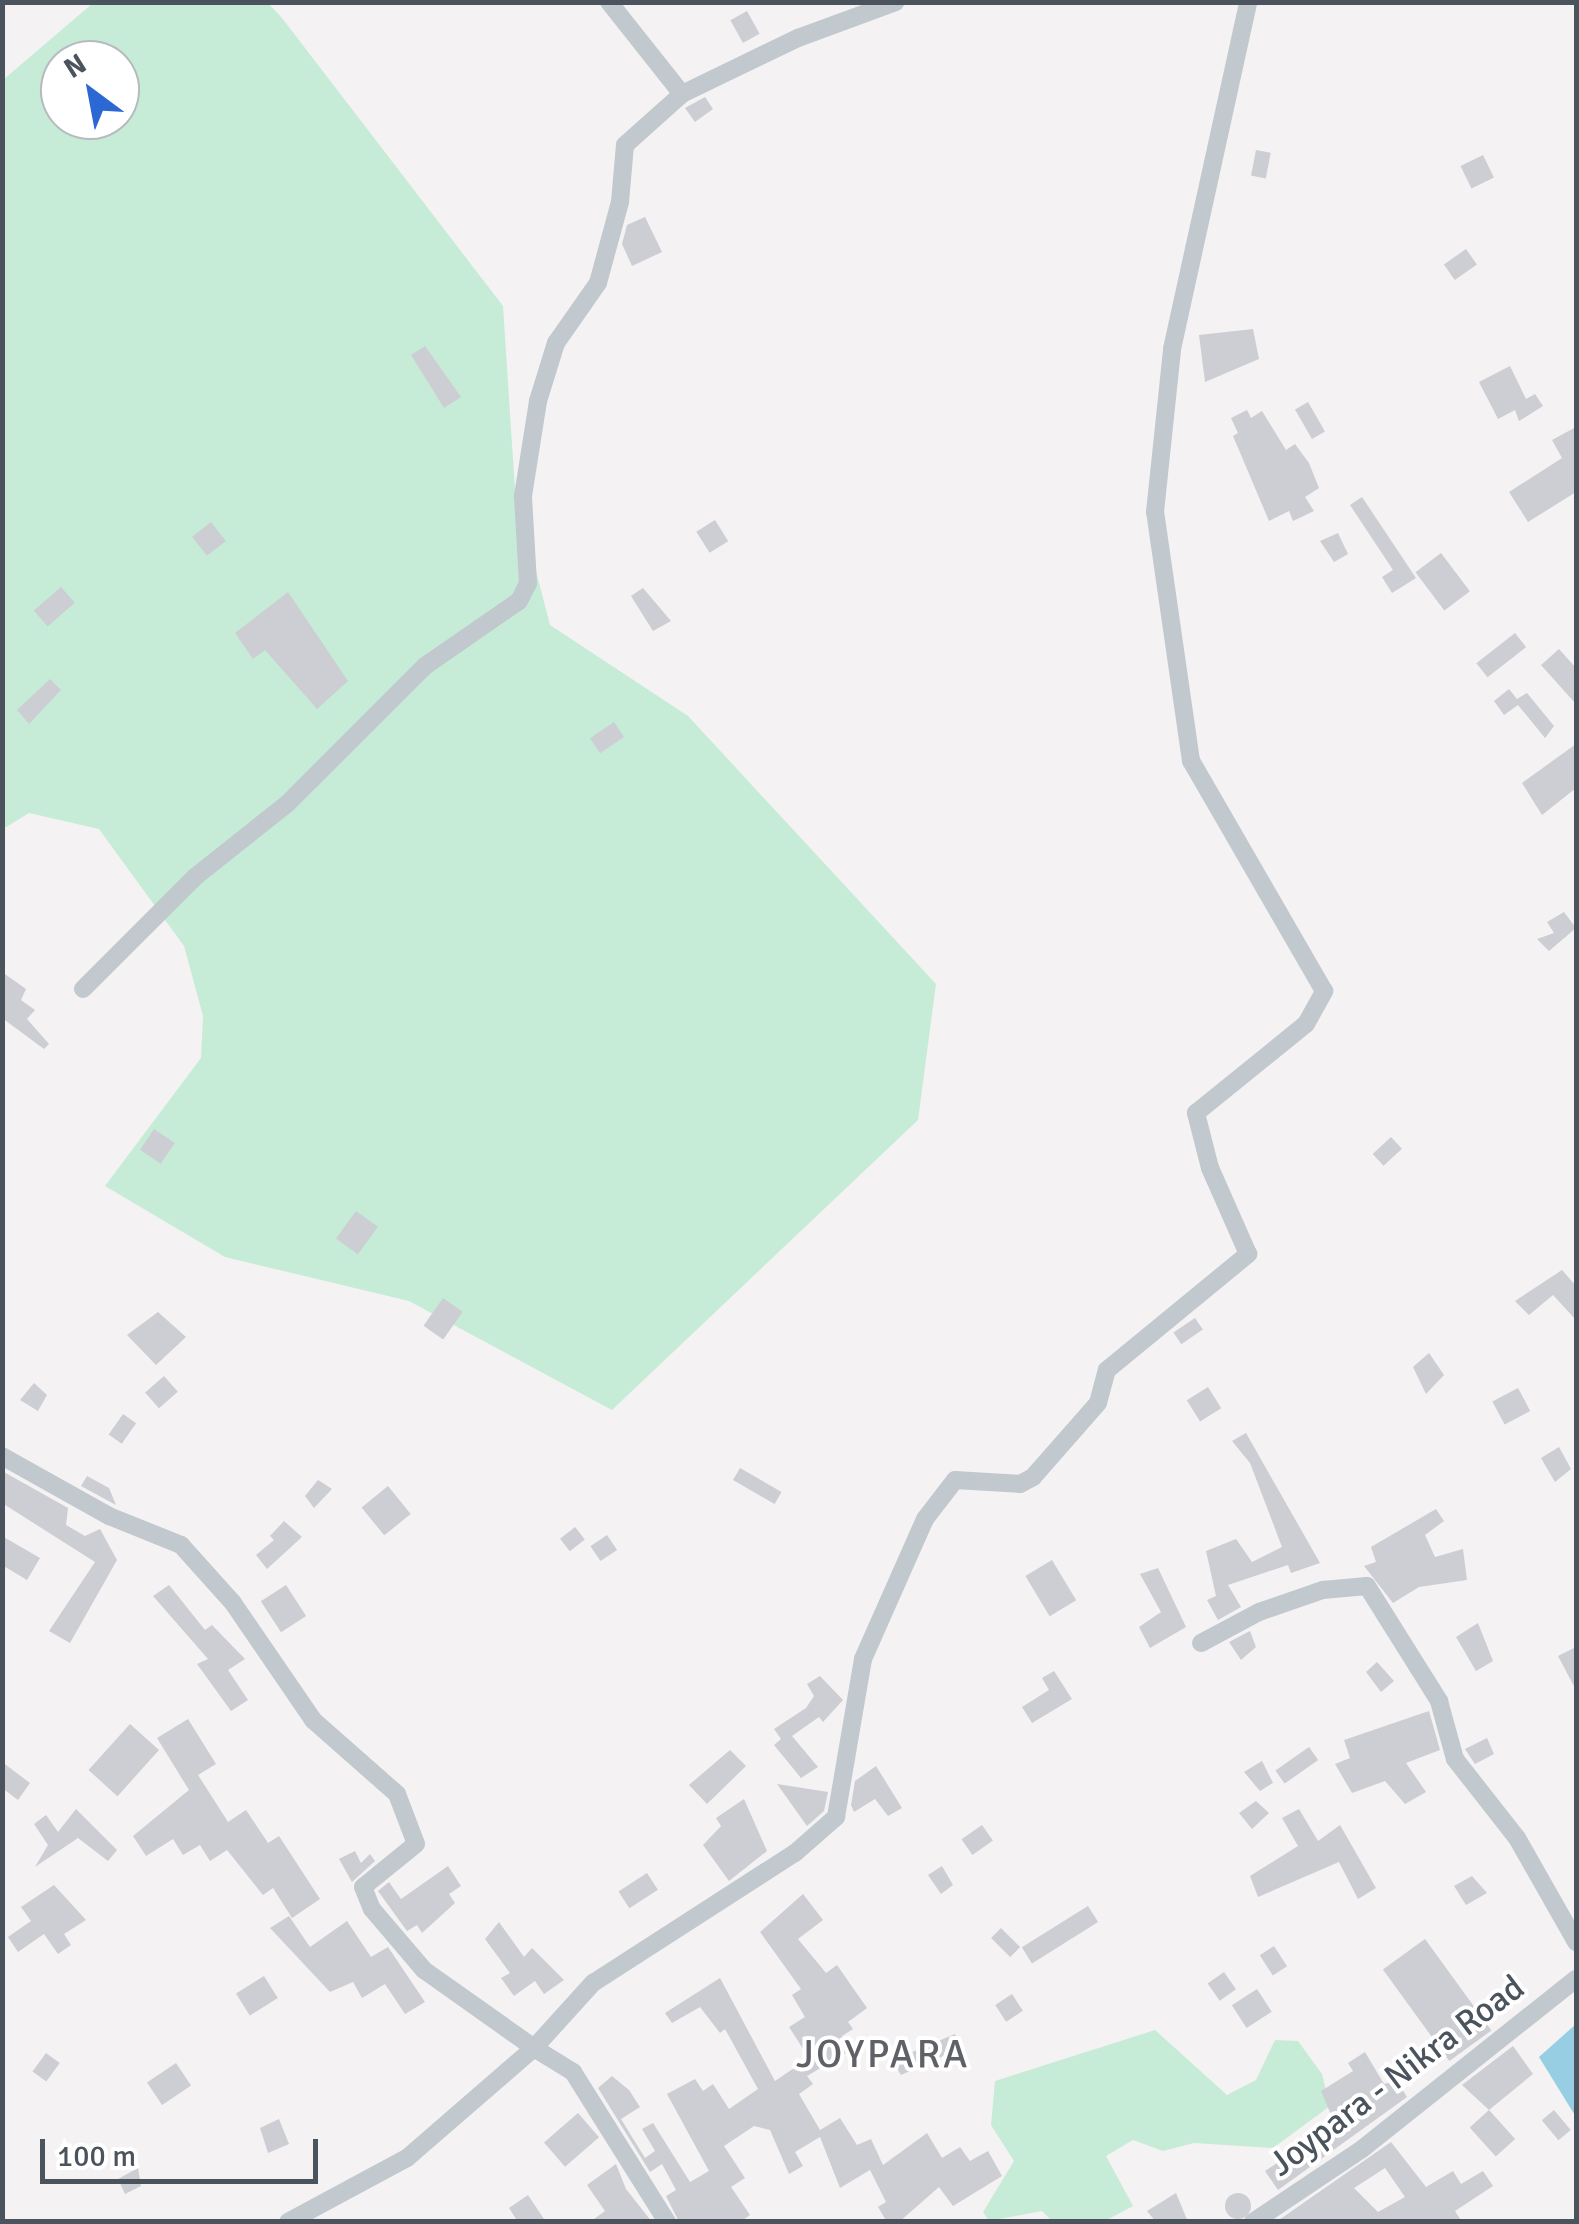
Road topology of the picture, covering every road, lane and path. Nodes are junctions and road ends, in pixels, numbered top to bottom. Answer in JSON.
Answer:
{"nodes":[{"id":1,"x":609,"y":2,"type":"edge"},
{"id":2,"x":896,"y":2,"type":"edge"},
{"id":3,"x":1248,"y":2,"type":"edge"},
{"id":4,"x":682,"y":94,"type":"junction"},
{"id":5,"x":82,"y":989,"type":"dead end"},
{"id":6,"x":2,"y":1456,"type":"edge"},
{"id":7,"x":1201,"y":1642,"type":"dead end"},
{"id":8,"x":1576,"y":1942,"type":"edge"},
{"id":9,"x":1576,"y":1979,"type":"edge"},
{"id":10,"x":534,"y":2048,"type":"junction"},
{"id":11,"x":288,"y":2222,"type":"edge"},
{"id":12,"x":667,"y":2222,"type":"edge"},
{"id":13,"x":1253,"y":2222,"type":"edge"}],
"edges":[{"from":1,"to":4,"type":"street"},
{"from":2,"to":4,"type":"street"},
{"from":3,"to":10,"type":"street"},
{"from":4,"to":5,"type":"street"},
{"from":6,"to":10,"type":"street"},
{"from":7,"to":8,"type":"street"},
{"from":9,"to":13,"type":"street","name":"Joypara - Nikra Road"},
{"from":10,"to":11,"type":"street"},
{"from":10,"to":12,"type":"street"}]}
